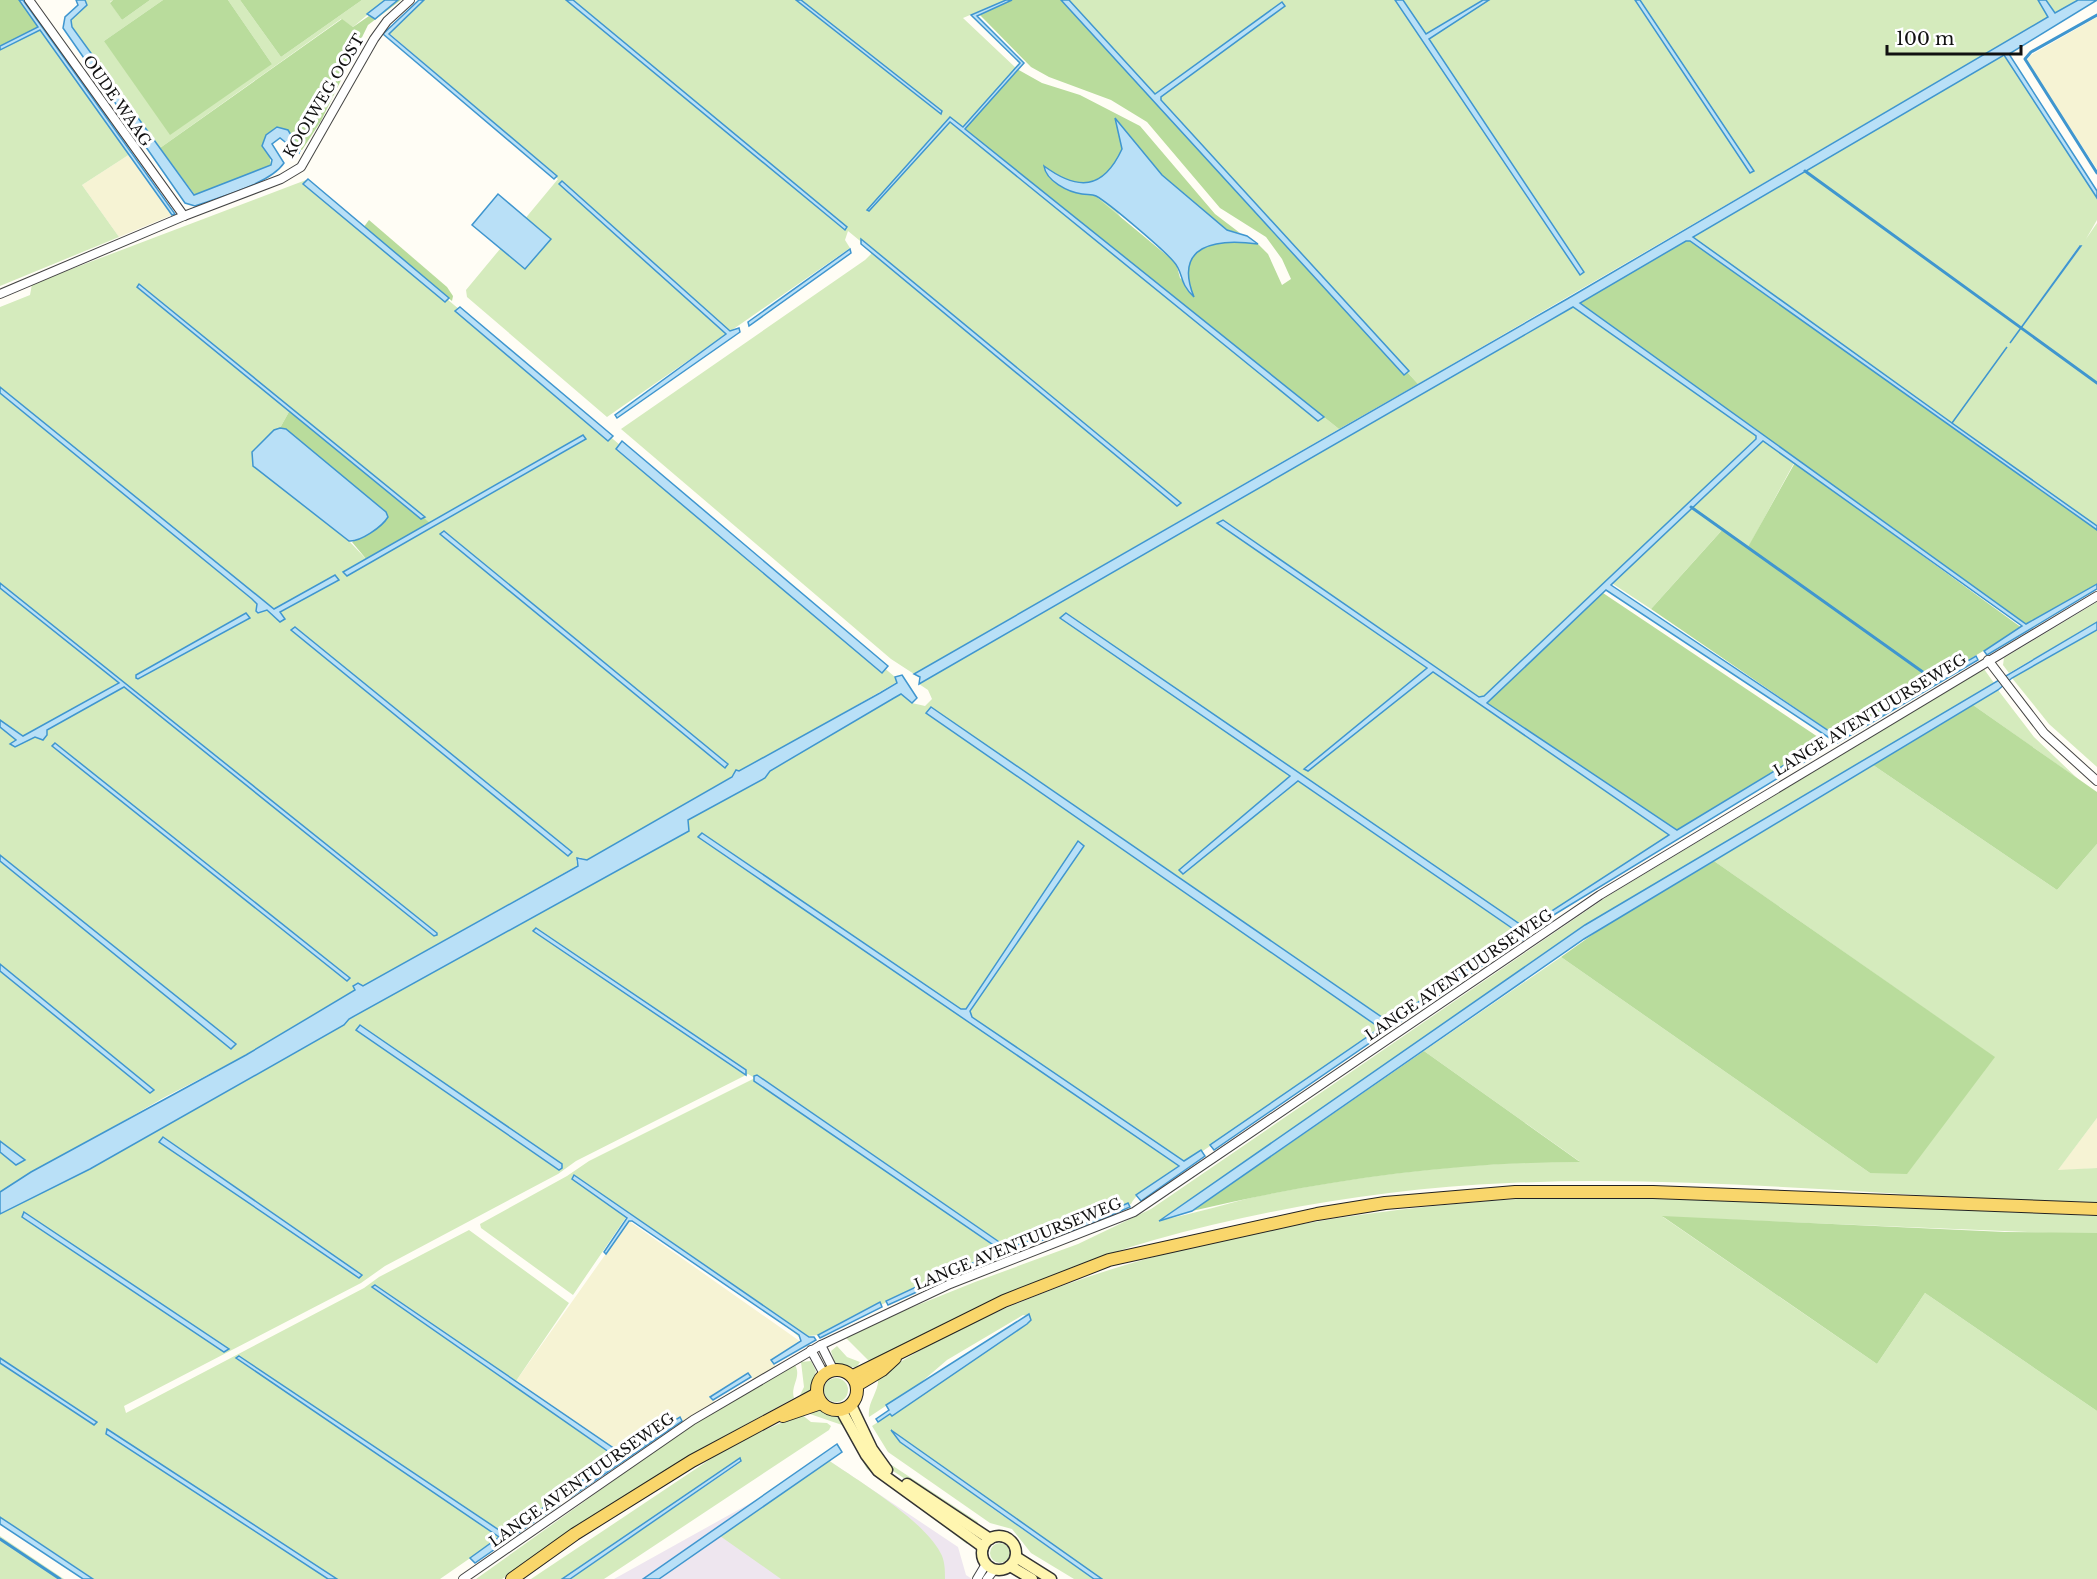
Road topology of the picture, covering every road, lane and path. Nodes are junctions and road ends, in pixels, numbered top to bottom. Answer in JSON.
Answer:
{"nodes":[{"id":1,"x":29,"y":0,"type":"edge"},
{"id":2,"x":410,"y":0,"type":"edge"},
{"id":3,"x":184,"y":216,"type":"junction"},
{"id":4,"x":0,"y":294,"type":"edge"},
{"id":5,"x":2097,"y":596,"type":"edge"},
{"id":6,"x":1988,"y":660,"type":"junction"},
{"id":7,"x":2097,"y":781,"type":"edge"},
{"id":8,"x":2097,"y":1209,"type":"edge"},
{"id":9,"x":821,"y":1345,"type":"junction"},
{"id":10,"x":812,"y":1350,"type":"junction"},
{"id":11,"x":828,"y":1372,"type":"junction"},
{"id":12,"x":855,"y":1380,"type":"junction"},
{"id":13,"x":819,"y":1398,"type":"junction"},
{"id":14,"x":846,"y":1407,"type":"junction"},
{"id":15,"x":986,"y":1543,"type":"junction"},
{"id":16,"x":1013,"y":1562,"type":"junction"},
{"id":17,"x":989,"y":1571,"type":"edge"},
{"id":18,"x":463,"y":1579,"type":"edge"},
{"id":19,"x":512,"y":1579,"type":"edge"},
{"id":20,"x":977,"y":1579,"type":"edge"},
{"id":21,"x":1032,"y":1579,"type":"edge"},
{"id":22,"x":1051,"y":1579,"type":"edge"}],
"edges":[{"from":1,"to":3,"type":"street","name":"OUDE WAAG"},
{"from":2,"to":3,"type":"street","name":"KOOIWEG OOST"},
{"from":3,"to":4,"type":"street","name":"KOOIWEG OOST"},
{"from":5,"to":6,"type":"street","name":"LANGE AVENTUURSEWEG"},
{"from":6,"to":7,"type":"street"},
{"from":6,"to":9,"type":"street","name":"LANGE AVENTUURSEWEG"},
{"from":8,"to":12,"type":"main road"},
{"from":9,"to":10,"type":"street","name":"LANGE AVENTUURSEWEG"},
{"from":9,"to":11,"type":"street"},
{"from":10,"to":11,"type":"street"},
{"from":10,"to":18,"type":"street","name":"LANGE AVENTUURSEWEG"},
{"from":11,"to":12,"type":"main road"},
{"from":11,"to":13,"type":"main road"},
{"from":12,"to":14,"type":"main road"},
{"from":13,"to":14,"type":"main road"},
{"from":13,"to":19,"type":"main road"},
{"from":14,"to":15,"type":"street"},
{"from":15,"to":16,"type":"street"},
{"from":15,"to":17,"type":"street"},
{"from":16,"to":17,"type":"street"},
{"from":16,"to":21,"type":"street"},
{"from":16,"to":22,"type":"street"},
{"from":17,"to":20,"type":"street"}]}
